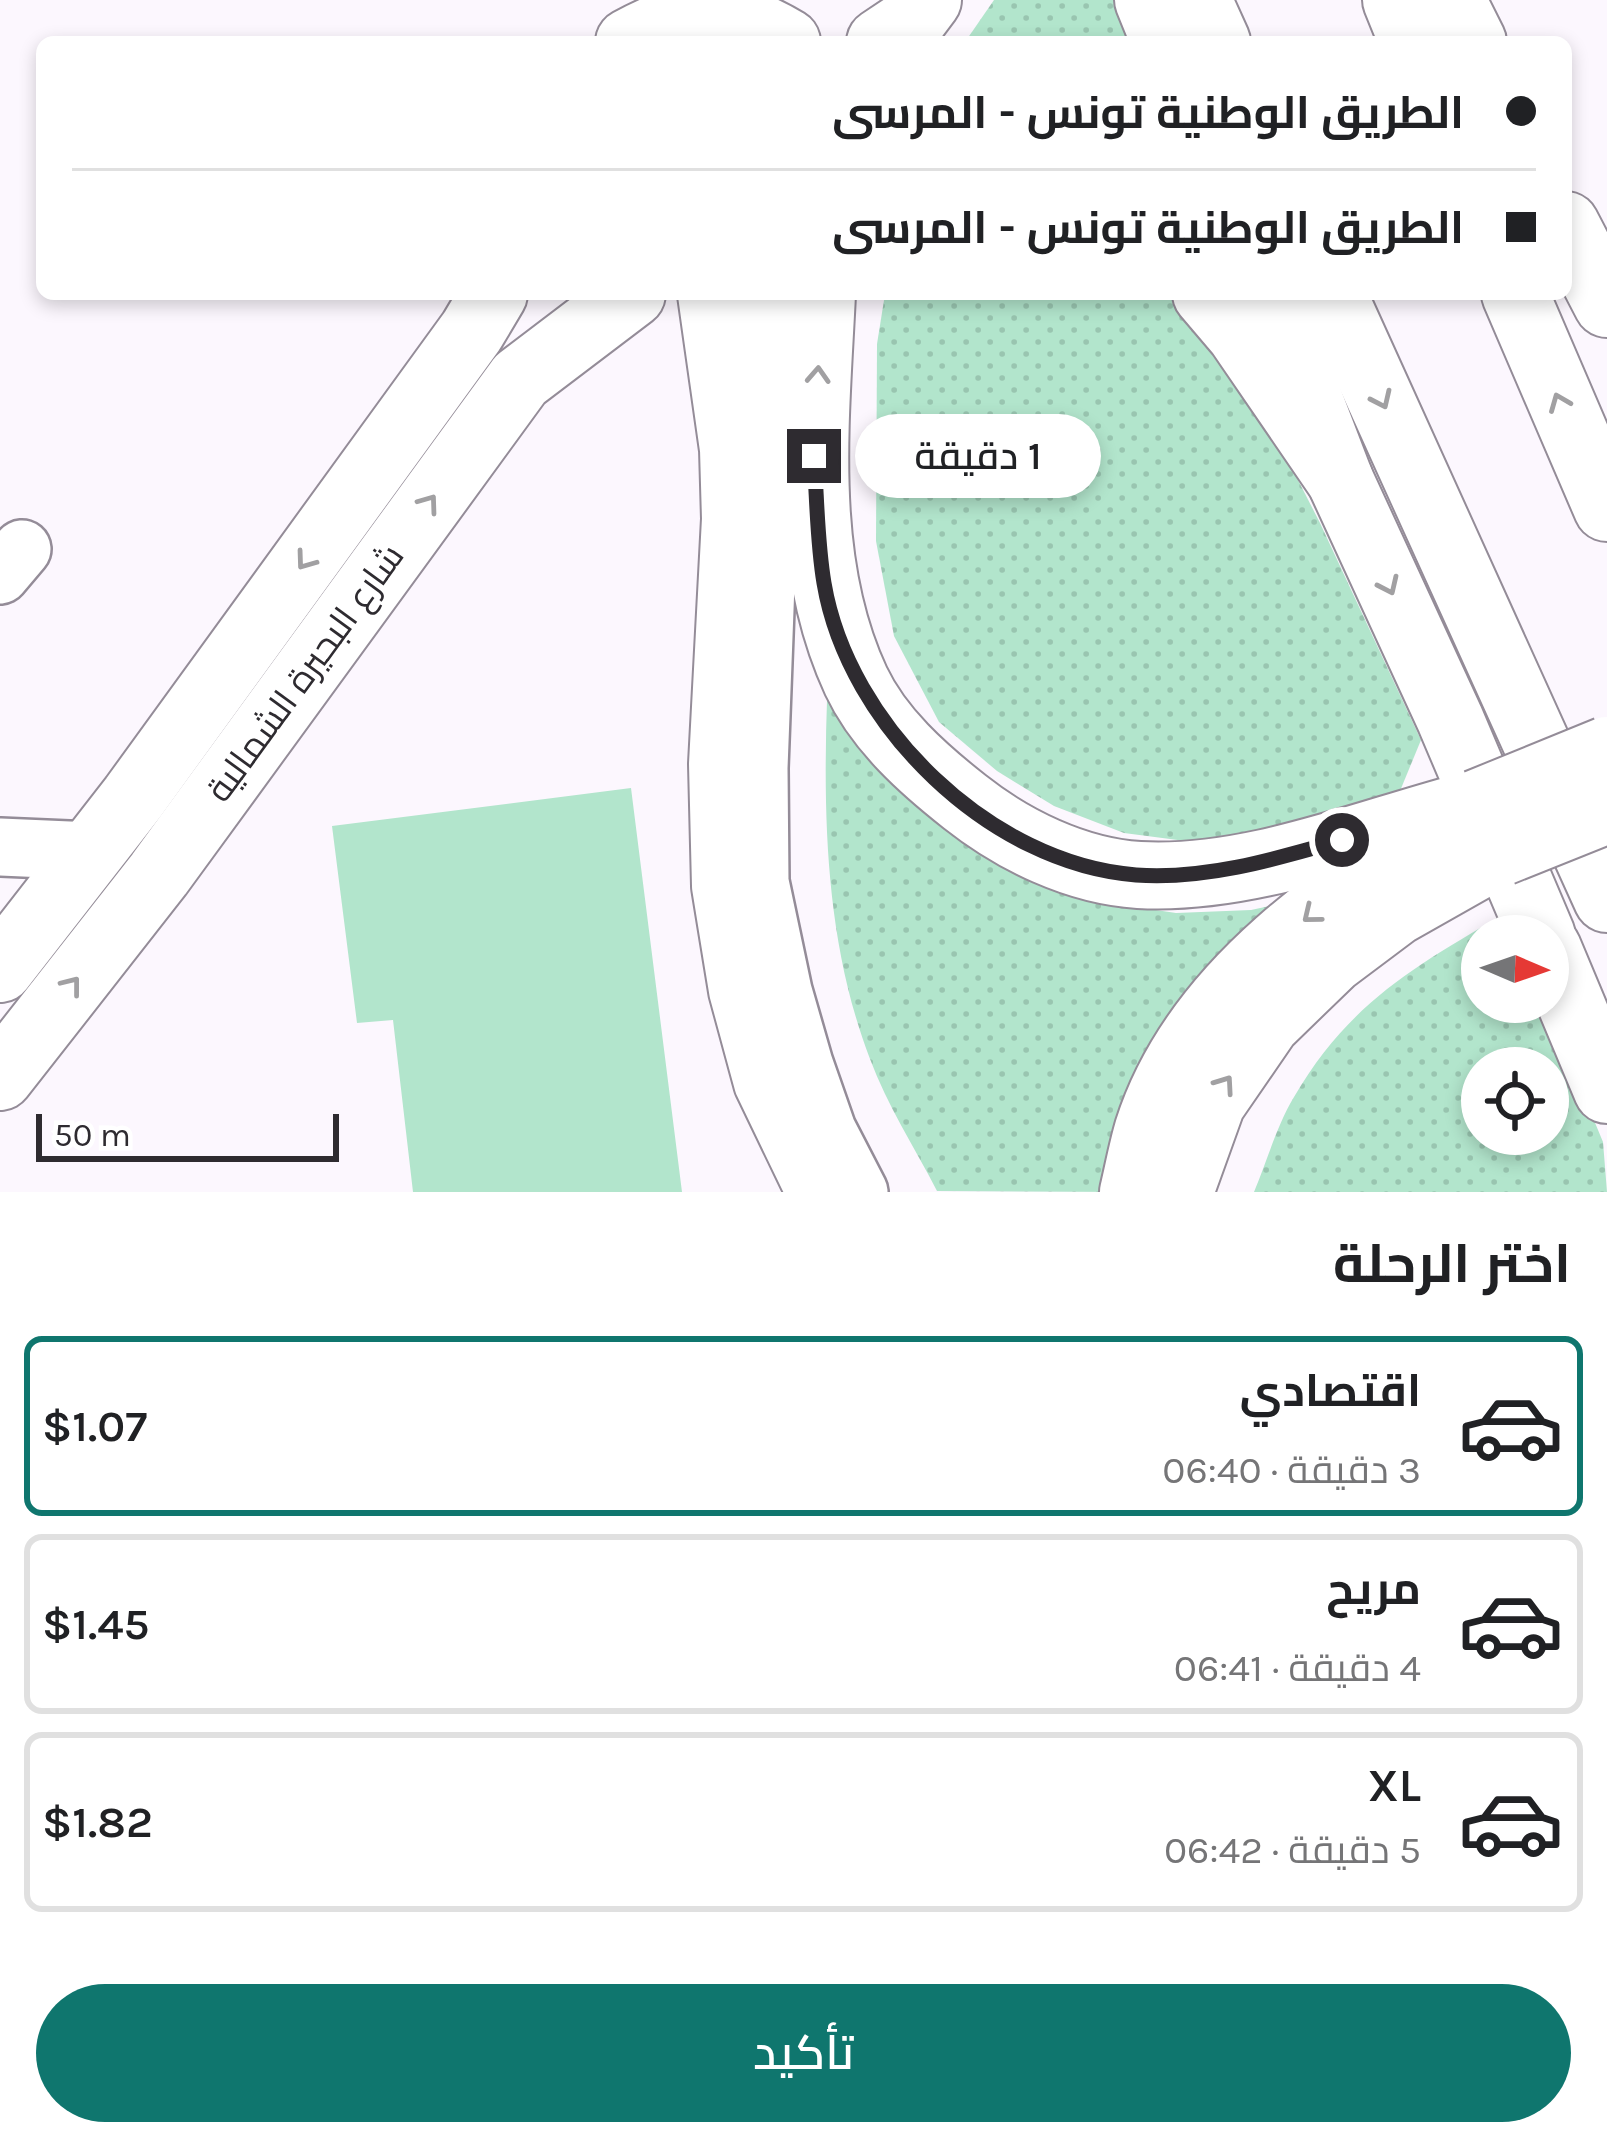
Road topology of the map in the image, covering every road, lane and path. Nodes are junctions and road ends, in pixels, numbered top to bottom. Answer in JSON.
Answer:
{"nodes":[{"id":1,"x":619,"y":0,"type":"edge"},
{"id":2,"x":928,"y":0,"type":"edge"},
{"id":3,"x":1148,"y":0,"type":"edge"},
{"id":4,"x":1198,"y":0,"type":"edge"},
{"id":5,"x":1396,"y":0,"type":"edge"},
{"id":6,"x":1452,"y":0,"type":"edge"},
{"id":7,"x":760,"y":21,"type":"edge"},
{"id":8,"x":609,"y":36,"type":"edge"},
{"id":9,"x":640,"y":36,"type":"edge"},
{"id":10,"x":889,"y":36,"type":"edge"},
{"id":11,"x":1163,"y":36,"type":"edge"},
{"id":12,"x":1214,"y":36,"type":"edge"},
{"id":13,"x":1411,"y":36,"type":"edge"},
{"id":14,"x":1470,"y":36,"type":"edge"},
{"id":15,"x":1572,"y":237,"type":"edge"},
{"id":16,"x":490,"y":300,"type":"edge"},
{"id":17,"x":624,"y":300,"type":"edge"},
{"id":18,"x":712,"y":300,"type":"edge"},
{"id":19,"x":763,"y":300,"type":"edge"},
{"id":20,"x":822,"y":300,"type":"edge"},
{"id":21,"x":1211,"y":300,"type":"edge"},
{"id":22,"x":1271,"y":300,"type":"edge"},
{"id":23,"x":1336,"y":300,"type":"edge"},
{"id":24,"x":1518,"y":300,"type":"edge"},
{"id":25,"x":1607,"y":304,"type":"edge"},
{"id":26,"x":1340,"y":480,"type":"junction"},
{"id":27,"x":1607,"y":508,"type":"edge"},
{"id":28,"x":1607,"y":750,"type":"edge"},
{"id":29,"x":1477,"y":803,"type":"junction"},
{"id":30,"x":1607,"y":810,"type":"edge"},
{"id":31,"x":0,"y":848,"type":"edge"},
{"id":32,"x":92,"y":851,"type":"junction"},
{"id":33,"x":1607,"y":899,"type":"edge"},
{"id":34,"x":1534,"y":915,"type":"edge"},
{"id":35,"x":0,"y":969,"type":"edge"},
{"id":36,"x":1569,"y":999,"type":"edge"},
{"id":37,"x":0,"y":1077,"type":"edge"},
{"id":38,"x":1607,"y":1090,"type":"edge"},
{"id":39,"x":820,"y":1192,"type":"edge"},
{"id":40,"x":859,"y":1192,"type":"edge"},
{"id":41,"x":1133,"y":1192,"type":"edge"},
{"id":42,"x":1180,"y":1192,"type":"edge"}],
"edges":[{"from":1,"to":8,"type":"main road"},
{"from":2,"to":10,"type":"main road"},
{"from":3,"to":11,"type":"main road"},
{"from":4,"to":12,"type":"main road"},
{"from":5,"to":13,"type":"main road"},
{"from":6,"to":14,"type":"main road"},
{"from":7,"to":9,"type":"main road"},
{"from":15,"to":25,"type":"main road"},
{"from":16,"to":32,"type":"main road","name":"شارع البحيرة الشمالية","one_way":true},
{"from":37,"to":17,"type":"main road","name":"شارع البحيرة الشمالية","one_way":true},
{"from":18,"to":39,"type":"main road"},
{"from":19,"to":40,"type":"street"},
{"from":29,"to":20,"type":"main road","one_way":true},
{"from":21,"to":26,"type":"main road"},
{"from":22,"to":26,"type":"main road"},
{"from":23,"to":33,"type":"main road","one_way":true},
{"from":27,"to":24,"type":"main road","one_way":true},
{"from":26,"to":34,"type":"main road","one_way":true},
{"from":28,"to":29,"type":"main road","bridge":true},
{"from":29,"to":41,"type":"main road","one_way":true},
{"from":42,"to":30,"type":"main road","one_way":true,"bridge":true},
{"from":31,"to":32,"type":"street"},
{"from":32,"to":35,"type":"main road","name":"شارع البحيرة الشمالية"},
{"from":36,"to":38,"type":"main road"}]}
